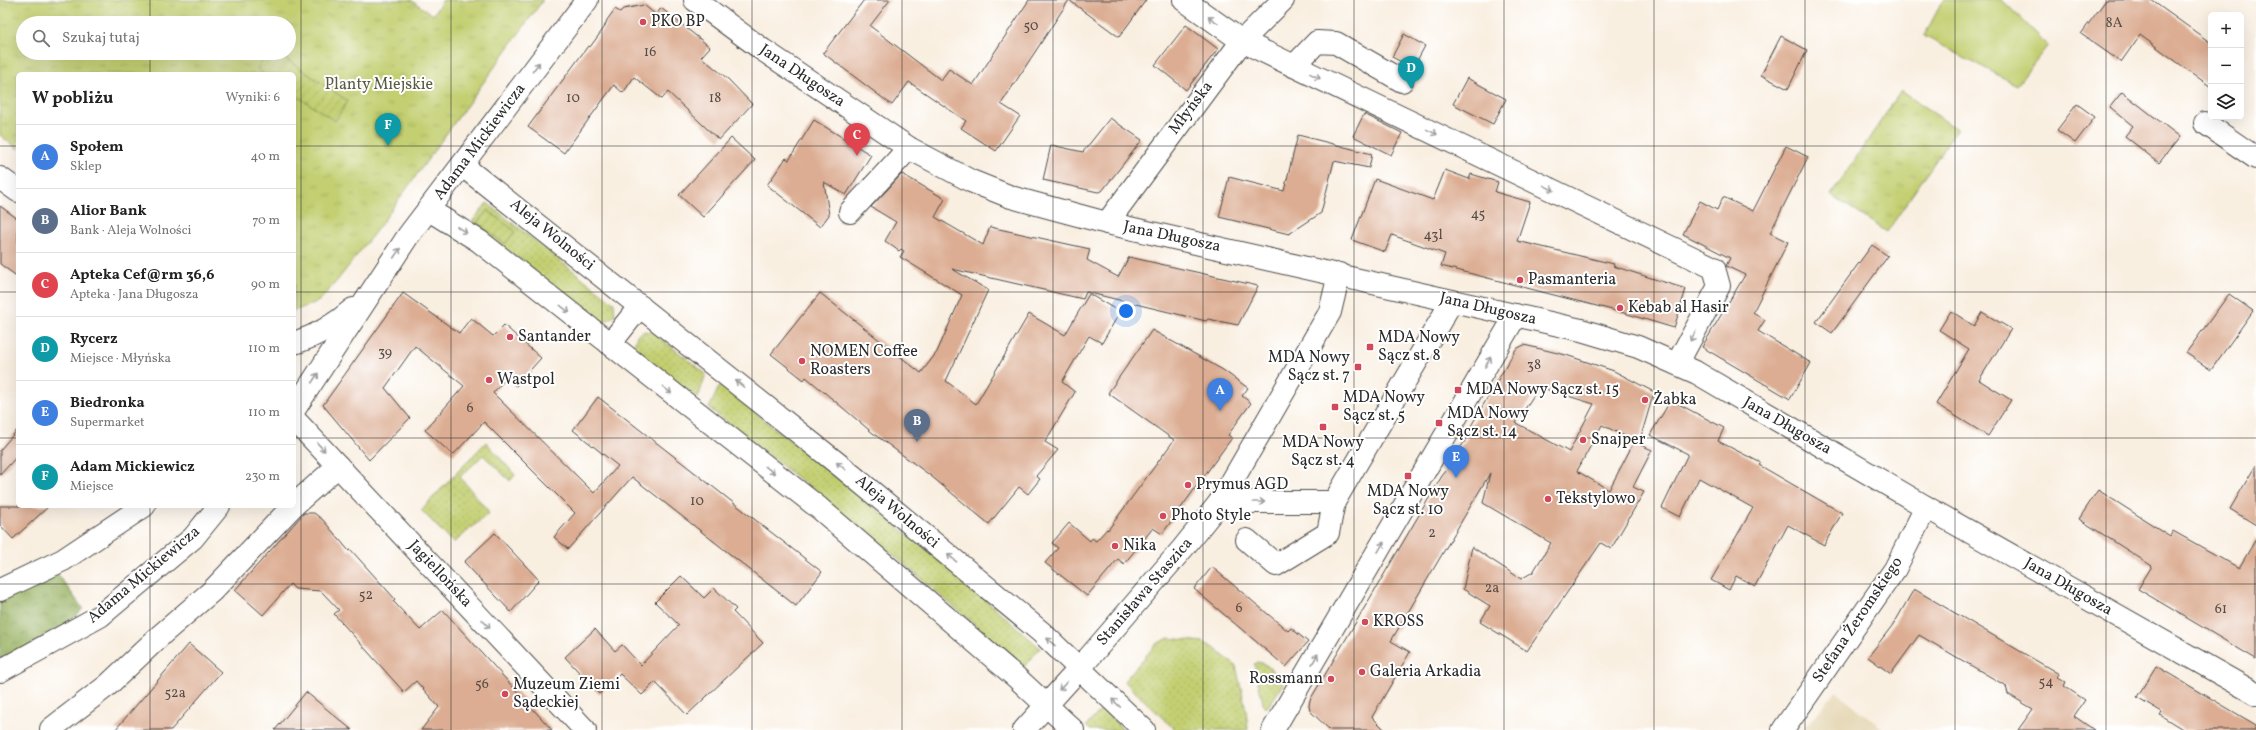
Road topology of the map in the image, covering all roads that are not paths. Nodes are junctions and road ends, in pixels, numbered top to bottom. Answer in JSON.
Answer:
{"nodes":[{"id":1,"x":587,"y":0,"type":"edge"},
{"id":2,"x":695,"y":0,"type":"edge"},
{"id":3,"x":1184,"y":0,"type":"edge"},
{"id":4,"x":1283,"y":0,"type":"edge"},
{"id":5,"x":1242,"y":41,"type":"junction"},
{"id":6,"x":1294,"y":66,"type":"junction"},
{"id":7,"x":1402,"y":81,"type":"dead end"},
{"id":8,"x":2205,"y":123,"type":"dead end"},
{"id":9,"x":909,"y":148,"type":"junction"},
{"id":10,"x":2256,"y":158,"type":"edge"},
{"id":11,"x":463,"y":166,"type":"junction"},
{"id":12,"x":0,"y":178,"type":"edge"},
{"id":13,"x":16,"y":190,"type":"edge"},
{"id":14,"x":429,"y":210,"type":"junction"},
{"id":15,"x":850,"y":212,"type":"dead end"},
{"id":16,"x":1107,"y":223,"type":"junction"},
{"id":17,"x":1340,"y":274,"type":"junction"},
{"id":18,"x":375,"y":285,"type":"junction"},
{"id":19,"x":1452,"y":301,"type":"junction"},
{"id":20,"x":640,"y":306,"type":"junction"},
{"id":21,"x":1516,"y":315,"type":"junction"},
{"id":22,"x":296,"y":342,"type":"edge"},
{"id":23,"x":610,"y":344,"type":"junction"},
{"id":24,"x":1676,"y":364,"type":"junction"},
{"id":25,"x":296,"y":407,"type":"edge"},
{"id":26,"x":296,"y":421,"type":"edge"},
{"id":27,"x":338,"y":466,"type":"junction"},
{"id":28,"x":296,"y":502,"type":"edge"},
{"id":29,"x":1220,"y":502,"type":"junction"},
{"id":30,"x":1334,"y":502,"type":"junction"},
{"id":31,"x":1926,"y":507,"type":"junction"},
{"id":32,"x":141,"y":508,"type":"edge"},
{"id":33,"x":217,"y":508,"type":"edge"},
{"id":34,"x":290,"y":508,"type":"edge"},
{"id":35,"x":1247,"y":540,"type":"dead end"},
{"id":36,"x":0,"y":590,"type":"edge"},
{"id":37,"x":1080,"y":668,"type":"junction"},
{"id":38,"x":0,"y":671,"type":"edge"},
{"id":39,"x":2256,"y":694,"type":"edge"},
{"id":40,"x":1046,"y":704,"type":"junction"},
{"id":41,"x":52,"y":729,"type":"dead end"},
{"id":42,"x":585,"y":730,"type":"edge"},
{"id":43,"x":1024,"y":730,"type":"edge"},
{"id":44,"x":1073,"y":730,"type":"edge"},
{"id":45,"x":1144,"y":730,"type":"edge"},
{"id":46,"x":1273,"y":730,"type":"edge"},
{"id":47,"x":1783,"y":730,"type":"edge"}],
"edges":[{"from":11,"to":1,"type":"street","name":"Adama Mickiewicza","one_way":true},
{"from":2,"to":9,"type":"street","name":"Jana Długosza"},
{"from":5,"to":3,"type":"street","one_way":true},
{"from":4,"to":5,"type":"street","name":"Młyńska"},
{"from":5,"to":6,"type":"street"},
{"from":5,"to":16,"type":"street","name":"Młyńska"},
{"from":6,"to":7,"type":"street"},
{"from":6,"to":24,"type":"street","one_way":true},
{"from":8,"to":10,"type":"street"},
{"from":9,"to":15,"type":"street"},
{"from":9,"to":16,"type":"street","name":"Jana Długosza"},
{"from":11,"to":14,"type":"street","name":"Adama Mickiewicza"},
{"from":11,"to":20,"type":"street","name":"Aleja Wolności"},
{"from":12,"to":13,"type":"street"},
{"from":18,"to":14,"type":"street","name":"Adama Mickiewicza","one_way":true},
{"from":14,"to":23,"type":"street","one_way":true},
{"from":16,"to":17,"type":"street","name":"Jana Długosza"},
{"from":17,"to":19,"type":"street","name":"Jana Długosza"},
{"from":17,"to":29,"type":"street","name":"Stanisława Staszica"},
{"from":18,"to":22,"type":"street","name":"Adama Mickiewicza"},
{"from":25,"to":18,"type":"street","name":"Adama Mickiewicza","one_way":true},
{"from":19,"to":21,"type":"street","name":"Jana Długosza"},
{"from":19,"to":30,"type":"street"},
{"from":20,"to":23,"type":"street"},
{"from":37,"to":20,"type":"street","name":"Aleja Wolności","one_way":true},
{"from":21,"to":24,"type":"street","name":"Jana Długosza"},
{"from":46,"to":21,"type":"street","one_way":true},
{"from":23,"to":40,"type":"street","one_way":true},
{"from":24,"to":31,"type":"street","name":"Jana Długosza"},
{"from":26,"to":27,"type":"street","name":"Jagiellońska","one_way":true},
{"from":27,"to":28,"type":"street"},
{"from":27,"to":42,"type":"street","name":"Jagiellońska","one_way":true},
{"from":29,"to":30,"type":"street","one_way":true},
{"from":29,"to":37,"type":"street","name":"Stanisława Staszica"},
{"from":30,"to":35,"type":"street"},
{"from":31,"to":39,"type":"street","name":"Jana Długosza"},
{"from":31,"to":47,"type":"street","name":"Stefana Żeromskiego"},
{"from":32,"to":36,"type":"street"},
{"from":33,"to":38,"type":"street","name":"Adama Mickiewicza"},
{"from":34,"to":41,"type":"street"},
{"from":37,"to":40,"type":"street","name":"Stanisława Staszica","one_way":true},
{"from":45,"to":37,"type":"street","name":"Aleja Wolności","one_way":true},
{"from":40,"to":43,"type":"street","name":"Stanisława Staszica"},
{"from":40,"to":44,"type":"street"}]}
